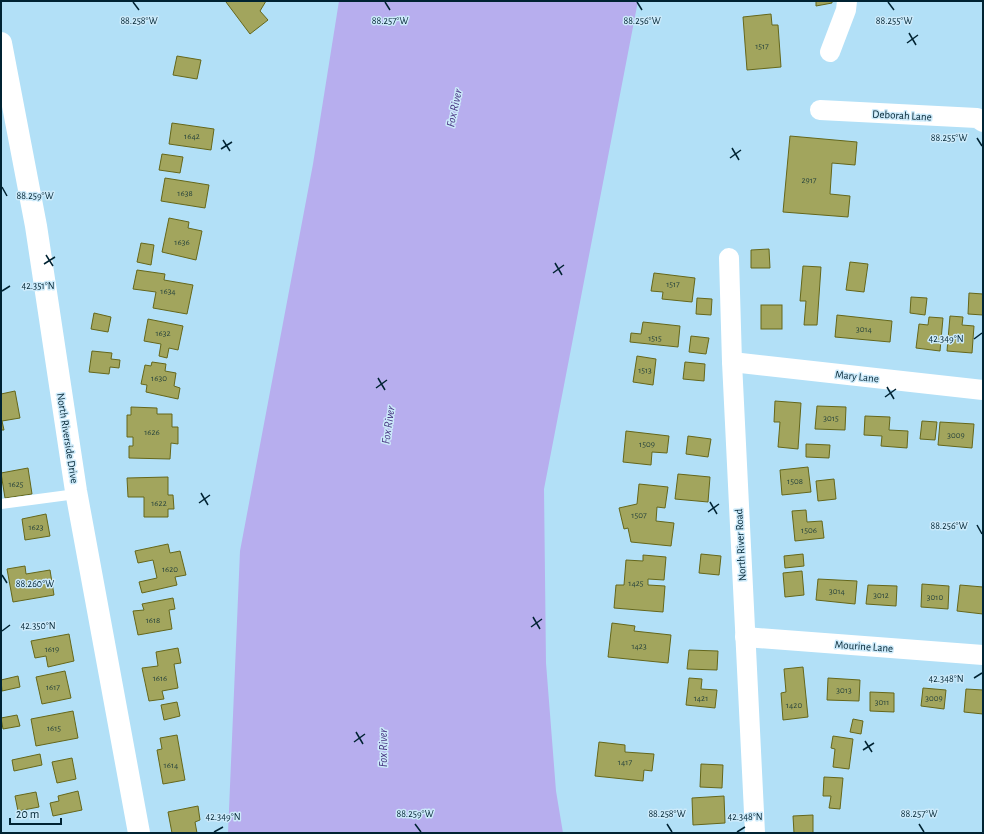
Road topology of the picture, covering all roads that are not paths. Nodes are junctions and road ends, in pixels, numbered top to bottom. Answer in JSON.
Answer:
{"nodes":[{"id":1,"x":846,"y":1,"type":"edge"},
{"id":2,"x":1,"y":43,"type":"edge"},
{"id":3,"x":830,"y":52,"type":"dead end"},
{"id":4,"x":820,"y":110,"type":"dead end"},
{"id":5,"x":983,"y":122,"type":"edge"},
{"id":6,"x":729,"y":258,"type":"dead end"},
{"id":7,"x":732,"y":362,"type":"junction"},
{"id":8,"x":983,"y":390,"type":"edge"},
{"id":9,"x":76,"y":494,"type":"junction"},
{"id":10,"x":1,"y":504,"type":"edge"},
{"id":11,"x":744,"y":637,"type":"junction"},
{"id":12,"x":983,"y":655,"type":"edge"},
{"id":13,"x":139,"y":833,"type":"edge"},
{"id":14,"x":755,"y":833,"type":"edge"}],
"edges":[{"from":1,"to":3,"type":"street"},
{"from":2,"to":9,"type":"street","name":"North Riverside Drive"},
{"from":4,"to":5,"type":"street","name":"Deborah Lane"},
{"from":6,"to":7,"type":"street","name":"North River Road"},
{"from":7,"to":8,"type":"street","name":"Mary Lane"},
{"from":7,"to":11,"type":"street","name":"North River Road"},
{"from":9,"to":10,"type":"lane"},
{"from":9,"to":13,"type":"street","name":"North Riverside Drive"},
{"from":11,"to":12,"type":"street","name":"Mourine Lane"},
{"from":11,"to":14,"type":"street","name":"North River Road"}]}
